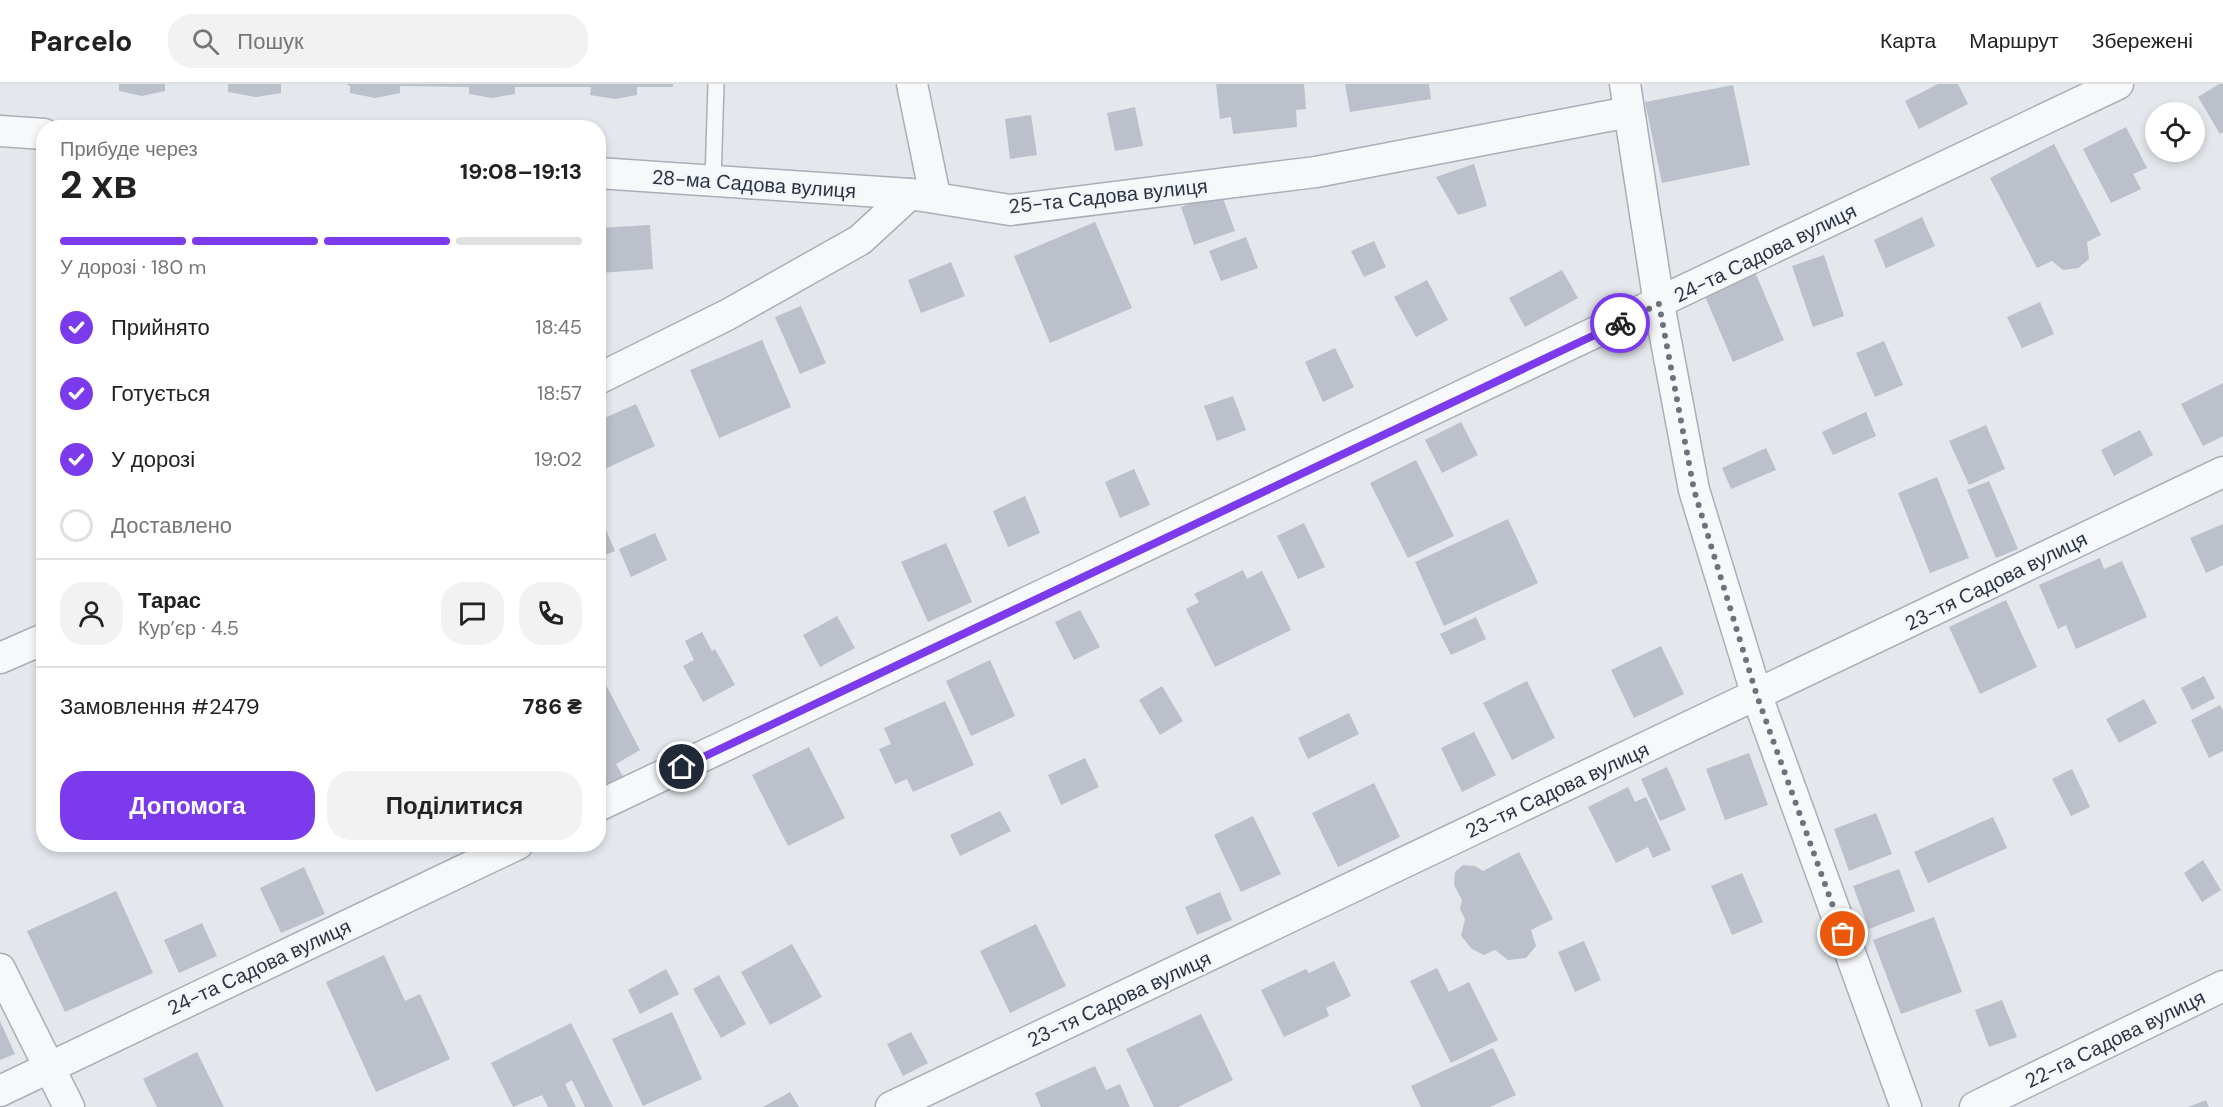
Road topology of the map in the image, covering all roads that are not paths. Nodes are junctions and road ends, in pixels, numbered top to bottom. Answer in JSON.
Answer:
{"nodes":[{"id":1,"x":716,"y":84,"type":"edge"},
{"id":2,"x":912,"y":84,"type":"edge"},
{"id":3,"x":2118,"y":84,"type":"edge"},
{"id":4,"x":1627,"y":98,"type":"edge"},
{"id":5,"x":0,"y":131,"type":"edge"},
{"id":6,"x":36,"y":133,"type":"edge"},
{"id":7,"x":606,"y":174,"type":"edge"},
{"id":8,"x":713,"y":181,"type":"junction"},
{"id":9,"x":922,"y":195,"type":"junction"},
{"id":10,"x":1659,"y":304,"type":"junction"},
{"id":11,"x":606,"y":375,"type":"edge"},
{"id":12,"x":2223,"y":472,"type":"edge"},
{"id":13,"x":36,"y":642,"type":"edge"},
{"id":14,"x":0,"y":658,"type":"edge"},
{"id":15,"x":1757,"y":696,"type":"junction"},
{"id":16,"x":606,"y":802,"type":"edge"},
{"id":17,"x":501,"y":852,"type":"edge"},
{"id":18,"x":0,"y":969,"type":"edge"},
{"id":19,"x":2223,"y":986,"type":"edge"},
{"id":20,"x":48,"y":1067,"type":"junction"},
{"id":21,"x":0,"y":1091,"type":"edge"},
{"id":22,"x":69,"y":1107,"type":"edge"},
{"id":23,"x":891,"y":1107,"type":"edge"},
{"id":24,"x":1906,"y":1107,"type":"edge"},
{"id":25,"x":1975,"y":1107,"type":"edge"}],
"edges":[{"from":1,"to":8,"type":"lane"},
{"from":2,"to":9,"type":"street"},
{"from":3,"to":10,"type":"street","name":"24-та Садова вулиця"},
{"from":4,"to":9,"type":"street","name":"25-та Садова вулиця"},
{"from":4,"to":10,"type":"street"},
{"from":5,"to":6,"type":"street"},
{"from":7,"to":8,"type":"street","name":"28-ма Садова вулиця"},
{"from":8,"to":9,"type":"street","name":"28-ма Садова вулиця"},
{"from":9,"to":11,"type":"street"},
{"from":10,"to":15,"type":"street"},
{"from":10,"to":16,"type":"street","name":"24-та Садова вулиця"},
{"from":12,"to":15,"type":"street","name":"23-тя Садова вулиця"},
{"from":13,"to":14,"type":"street"},
{"from":15,"to":23,"type":"street","name":"23-тя Садова вулиця"},
{"from":15,"to":24,"type":"street"},
{"from":17,"to":20,"type":"street","name":"24-та Садова вулиця"},
{"from":18,"to":20,"type":"street"},
{"from":19,"to":25,"type":"street","name":"22-га Садова вулиця"},
{"from":20,"to":21,"type":"street","name":"24-та Садова вулиця"},
{"from":20,"to":22,"type":"street"}]}
